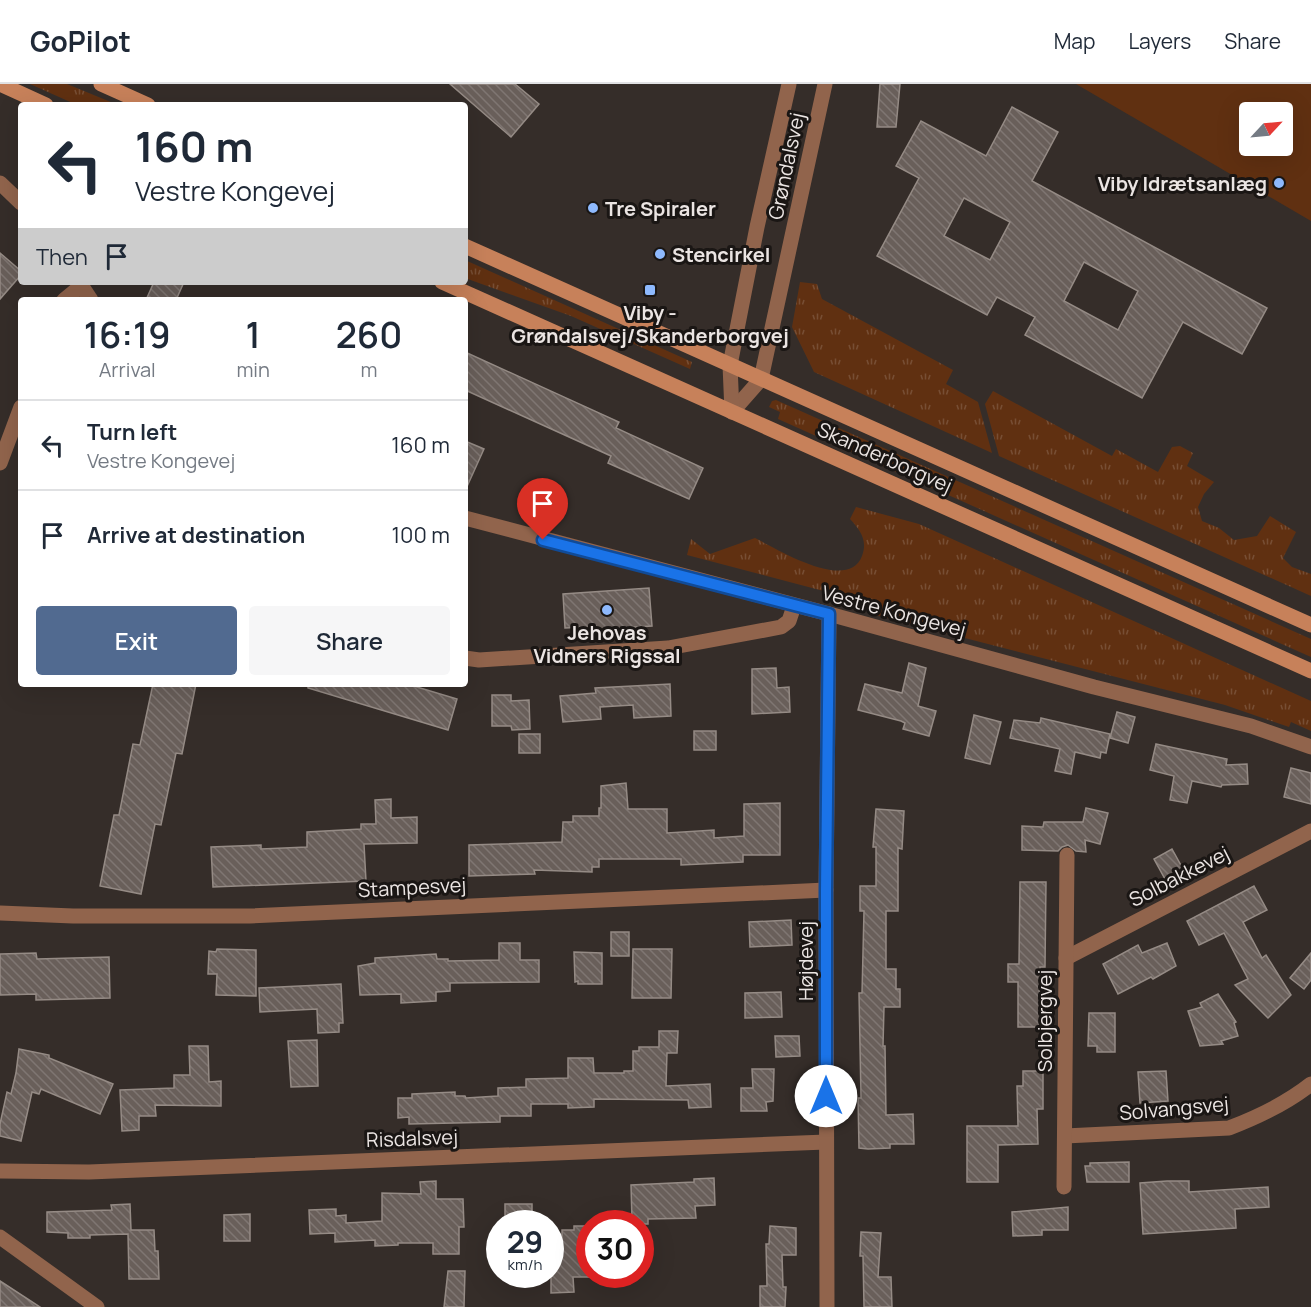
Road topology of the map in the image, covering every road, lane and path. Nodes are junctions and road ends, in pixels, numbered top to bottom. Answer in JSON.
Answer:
{"nodes":[{"id":1,"x":0,"y":84,"type":"edge"},
{"id":2,"x":101,"y":84,"type":"edge"},
{"id":3,"x":789,"y":84,"type":"edge"},
{"id":4,"x":825,"y":84,"type":"edge"},
{"id":5,"x":39,"y":102,"type":"edge"},
{"id":6,"x":141,"y":102,"type":"edge"},
{"id":7,"x":0,"y":183,"type":"edge"},
{"id":8,"x":18,"y":200,"type":"edge"},
{"id":9,"x":468,"y":247,"type":"edge"},
{"id":10,"x":79,"y":285,"type":"edge"},
{"id":11,"x":449,"y":285,"type":"edge"},
{"id":12,"x":67,"y":297,"type":"edge"},
{"id":13,"x":730,"y":364,"type":"junction"},
{"id":14,"x":761,"y":379,"type":"junction"},
{"id":15,"x":732,"y":412,"type":"junction"},
{"id":16,"x":18,"y":415,"type":"edge"},
{"id":17,"x":0,"y":463,"type":"edge"},
{"id":18,"x":468,"y":519,"type":"edge"},
{"id":19,"x":794,"y":606,"type":"junction"},
{"id":20,"x":829,"y":614,"type":"junction"},
{"id":21,"x":1311,"y":625,"type":"edge"},
{"id":22,"x":468,"y":658,"type":"edge"},
{"id":23,"x":1311,"y":671,"type":"edge"},
{"id":24,"x":1311,"y":747,"type":"edge"},
{"id":25,"x":1311,"y":831,"type":"edge"},
{"id":26,"x":1067,"y":855,"type":"dead end"},
{"id":27,"x":826,"y":890,"type":"junction"},
{"id":28,"x":0,"y":913,"type":"edge"},
{"id":29,"x":1066,"y":958,"type":"junction"},
{"id":30,"x":1311,"y":1084,"type":"edge"},
{"id":31,"x":1065,"y":1136,"type":"junction"},
{"id":32,"x":826,"y":1143,"type":"junction"},
{"id":33,"x":0,"y":1171,"type":"edge"},
{"id":34,"x":1064,"y":1187,"type":"dead end"},
{"id":35,"x":0,"y":1237,"type":"edge"},
{"id":36,"x":97,"y":1307,"type":"edge"},
{"id":37,"x":827,"y":1307,"type":"edge"}],
"edges":[{"from":1,"to":5,"type":"main road"},
{"from":2,"to":6,"type":"main road"},
{"from":3,"to":13,"type":"street","name":"Grøndalsvej"},
{"from":4,"to":14,"type":"street","name":"Grøndalsvej"},
{"from":7,"to":8,"type":"street"},
{"from":9,"to":13,"type":"main road","name":"Skanderborgvej"},
{"from":10,"to":12,"type":"street"},
{"from":11,"to":15,"type":"main road","name":"Skanderborgvej"},
{"from":13,"to":14,"type":"main road","name":"Skanderborgvej"},
{"from":13,"to":15,"type":"street","name":"Grøndalsvej"},
{"from":14,"to":15,"type":"street","name":"Grøndalsvej"},
{"from":14,"to":21,"type":"main road","name":"Skanderborgvej"},
{"from":15,"to":23,"type":"main road","name":"Skanderborgvej"},
{"from":16,"to":17,"type":"street"},
{"from":18,"to":19,"type":"street","name":"Vestre Kongevej"},
{"from":19,"to":20,"type":"street","name":"Vestre Kongevej"},
{"from":19,"to":22,"type":"street"},
{"from":20,"to":24,"type":"street","name":"Vestre Kongevej"},
{"from":20,"to":27,"type":"street","name":"Højdevej"},
{"from":25,"to":29,"type":"street","name":"Solbakkevej"},
{"from":26,"to":29,"type":"street","name":"Solbjergvej"},
{"from":27,"to":28,"type":"street","name":"Stampesvej"},
{"from":27,"to":32,"type":"street","name":"Højdevej"},
{"from":29,"to":31,"type":"street","name":"Solbjergvej"},
{"from":30,"to":31,"type":"street","name":"Solvangsvej"},
{"from":31,"to":34,"type":"street","name":"Solbjergvej"},
{"from":32,"to":33,"type":"street","name":"Risdalsvej"},
{"from":32,"to":37,"type":"street","name":"Højdevej"},
{"from":35,"to":36,"type":"street"}]}
